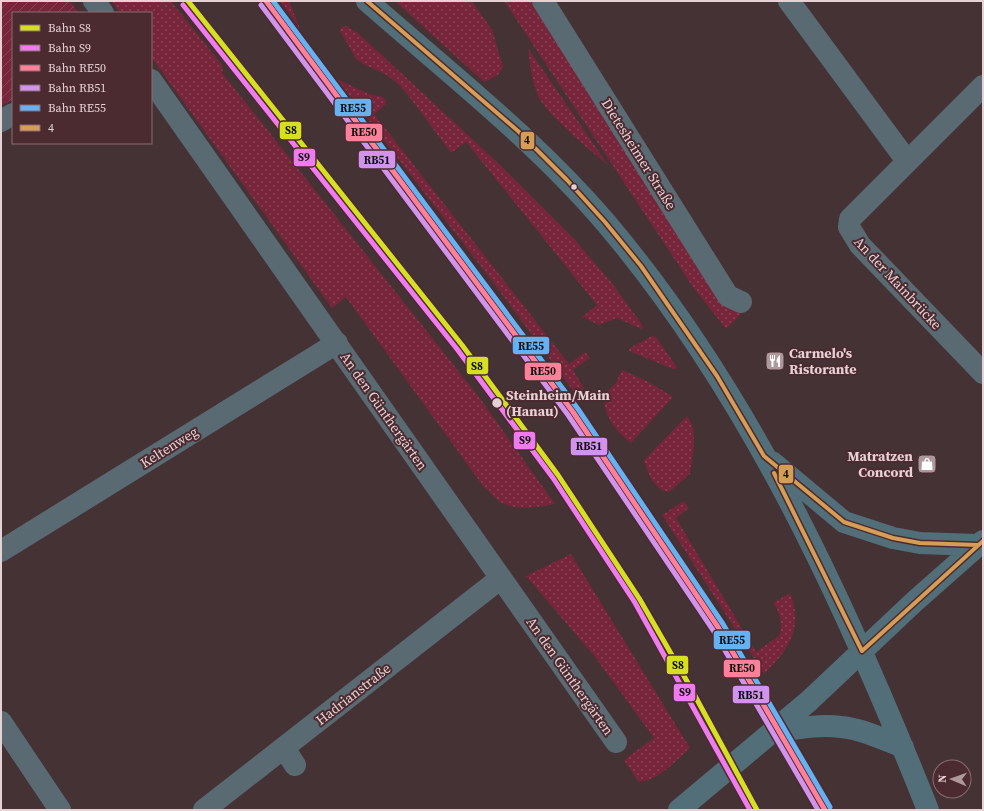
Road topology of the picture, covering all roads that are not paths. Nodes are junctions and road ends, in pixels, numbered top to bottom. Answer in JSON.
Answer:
{"nodes":[{"id":1,"x":94,"y":1,"type":"edge"},
{"id":2,"x":367,"y":1,"type":"edge"},
{"id":3,"x":543,"y":1,"type":"edge"},
{"id":4,"x":789,"y":1,"type":"edge"},
{"id":5,"x":102,"y":12,"type":"edge"},
{"id":6,"x":152,"y":81,"type":"edge"},
{"id":7,"x":983,"y":86,"type":"edge"},
{"id":8,"x":12,"y":115,"type":"edge"},
{"id":9,"x":1,"y":122,"type":"edge"},
{"id":10,"x":907,"y":161,"type":"junction"},
{"id":11,"x":741,"y":302,"type":"dead end"},
{"id":12,"x":337,"y":343,"type":"junction"},
{"id":13,"x":983,"y":373,"type":"edge"},
{"id":14,"x":764,"y":456,"type":"junction"},
{"id":15,"x":980,"y":543,"type":"edge"},
{"id":16,"x":1,"y":551,"type":"edge"},
{"id":17,"x":501,"y":578,"type":"junction"},
{"id":18,"x":862,"y":651,"type":"junction"},
{"id":19,"x":1,"y":722,"type":"edge"},
{"id":20,"x":773,"y":732,"type":"junction"},
{"id":21,"x":616,"y":742,"type":"dead end"},
{"id":22,"x":903,"y":747,"type":"junction"},
{"id":23,"x":60,"y":810,"type":"edge"},
{"id":24,"x":204,"y":810,"type":"edge"},
{"id":25,"x":679,"y":810,"type":"edge"},
{"id":26,"x":928,"y":810,"type":"edge"}],
"edges":[{"from":1,"to":5,"type":"street"},
{"from":2,"to":14,"type":"main road"},
{"from":3,"to":11,"type":"street","name":"Dietesheimer Straße"},
{"from":4,"to":10,"type":"street"},
{"from":6,"to":12,"type":"street","name":"An den Günthergärten"},
{"from":7,"to":10,"type":"street","name":"An der Mainbrücke"},
{"from":8,"to":9,"type":"street"},
{"from":10,"to":13,"type":"street","name":"An der Mainbrücke"},
{"from":12,"to":16,"type":"street","name":"Keltenweg"},
{"from":12,"to":17,"type":"street","name":"An den Günthergärten"},
{"from":14,"to":15,"type":"main road"},
{"from":14,"to":18,"type":"main road"},
{"from":15,"to":18,"type":"main road"},
{"from":17,"to":21,"type":"street","name":"An den Günthergärten"},
{"from":17,"to":24,"type":"street","name":"Hadrianstraße"},
{"from":18,"to":20,"type":"main road"},
{"from":18,"to":22,"type":"main road"},
{"from":19,"to":23,"type":"street"},
{"from":20,"to":22,"type":"main road"},
{"from":20,"to":25,"type":"main road"},
{"from":22,"to":26,"type":"main road"}]}
